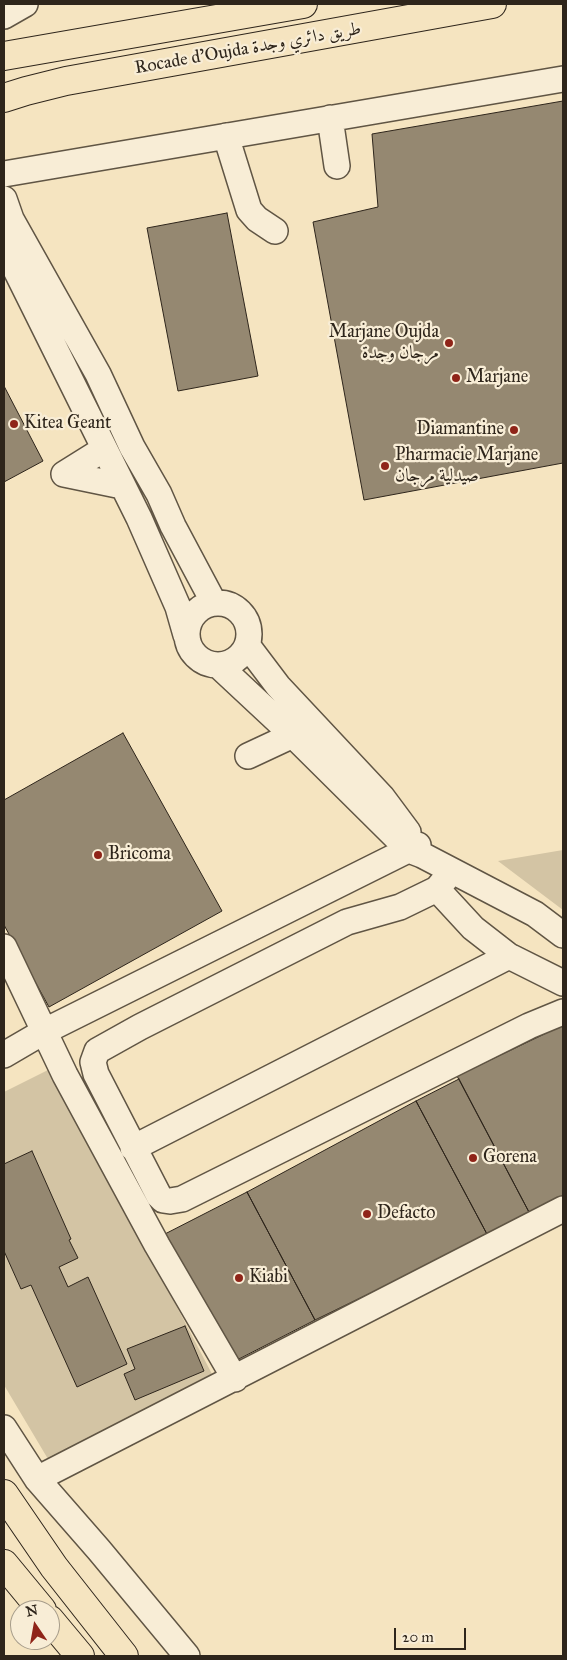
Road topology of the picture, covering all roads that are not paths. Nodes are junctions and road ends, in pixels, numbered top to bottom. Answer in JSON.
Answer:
{"nodes":[{"id":1,"x":25,"y":4,"type":"edge"},
{"id":2,"x":303,"y":4,"type":"edge"},
{"id":3,"x":492,"y":4,"type":"edge"},
{"id":4,"x":4,"y":16,"type":"edge"},
{"id":5,"x":4,"y":56,"type":"edge"},
{"id":6,"x":563,"y":79,"type":"edge"},
{"id":7,"x":4,"y":98,"type":"edge"},
{"id":8,"x":330,"y":118,"type":"junction"},
{"id":9,"x":226,"y":136,"type":"junction"},
{"id":10,"x":337,"y":166,"type":"dead end"},
{"id":11,"x":4,"y":174,"type":"edge"},
{"id":12,"x":4,"y":199,"type":"edge"},
{"id":13,"x":275,"y":231,"type":"dead end"},
{"id":14,"x":4,"y":246,"type":"edge"},
{"id":15,"x":104,"y":449,"type":"junction"},
{"id":16,"x":122,"y":486,"type":"junction"},
{"id":17,"x":214,"y":603,"type":"junction"},
{"id":18,"x":186,"y":635,"type":"junction"},
{"id":19,"x":247,"y":645,"type":"junction"},
{"id":20,"x":218,"y":665,"type":"junction"},
{"id":21,"x":292,"y":735,"type":"junction"},
{"id":22,"x":248,"y":756,"type":"dead end"},
{"id":23,"x":416,"y":850,"type":"junction"},
{"id":24,"x":445,"y":880,"type":"junction"},
{"id":25,"x":563,"y":935,"type":"edge"},
{"id":26,"x":4,"y":947,"type":"edge"},
{"id":27,"x":509,"y":956,"type":"junction"},
{"id":28,"x":563,"y":983,"type":"edge"},
{"id":29,"x":563,"y":1012,"type":"edge"},
{"id":30,"x":45,"y":1031,"type":"junction"},
{"id":31,"x":4,"y":1055,"type":"edge"},
{"id":32,"x":93,"y":1062,"type":"junction"},
{"id":33,"x":65,"y":1075,"type":"junction"},
{"id":34,"x":133,"y":1148,"type":"junction"},
{"id":35,"x":563,"y":1209,"type":"edge"},
{"id":36,"x":235,"y":1379,"type":"junction"},
{"id":37,"x":4,"y":1428,"type":"edge"},
{"id":38,"x":37,"y":1479,"type":"junction"},
{"id":39,"x":4,"y":1494,"type":"edge"},
{"id":40,"x":4,"y":1564,"type":"edge"},
{"id":41,"x":34,"y":1600,"type":"edge"},
{"id":42,"x":60,"y":1632,"type":"edge"},
{"id":43,"x":80,"y":1656,"type":"edge"},
{"id":44,"x":124,"y":1656,"type":"edge"},
{"id":45,"x":187,"y":1656,"type":"edge"}],
"edges":[{"from":1,"to":4,"type":"lane"},
{"from":2,"to":5,"type":"main road","name":"Rocade d'Oujda طريق دائري وجدة"},
{"from":3,"to":7,"type":"main road","name":"Rocade d'Oujda طريق دائري وجدة"},
{"from":6,"to":8,"type":"lane"},
{"from":8,"to":9,"type":"lane"},
{"from":8,"to":10,"type":"lane"},
{"from":9,"to":11,"type":"lane"},
{"from":9,"to":13,"type":"lane"},
{"from":12,"to":17,"type":"lane"},
{"from":14,"to":15,"type":"lane"},
{"from":15,"to":16,"type":"lane"},
{"from":15,"to":16,"type":"lane"},
{"from":16,"to":18,"type":"lane"},
{"from":17,"to":18,"type":"lane"},
{"from":17,"to":19,"type":"lane"},
{"from":18,"to":20,"type":"lane"},
{"from":19,"to":20,"type":"lane"},
{"from":19,"to":23,"type":"lane"},
{"from":20,"to":21,"type":"lane"},
{"from":21,"to":22,"type":"lane"},
{"from":21,"to":23,"type":"lane"},
{"from":23,"to":24,"type":"lane"},
{"from":23,"to":30,"type":"lane"},
{"from":24,"to":25,"type":"lane"},
{"from":24,"to":27,"type":"lane"},
{"from":24,"to":32,"type":"lane"},
{"from":26,"to":30,"type":"lane"},
{"from":27,"to":28,"type":"lane"},
{"from":27,"to":34,"type":"lane"},
{"from":29,"to":34,"type":"lane"},
{"from":30,"to":31,"type":"lane"},
{"from":30,"to":33,"type":"lane"},
{"from":32,"to":33,"type":"lane"},
{"from":32,"to":34,"type":"lane"},
{"from":33,"to":36,"type":"lane"},
{"from":35,"to":36,"type":"lane"},
{"from":36,"to":38,"type":"lane"},
{"from":37,"to":38,"type":"lane"},
{"from":38,"to":45,"type":"lane"},
{"from":39,"to":44,"type":"main road"},
{"from":40,"to":41,"type":"main road"},
{"from":42,"to":43,"type":"main road"}]}
